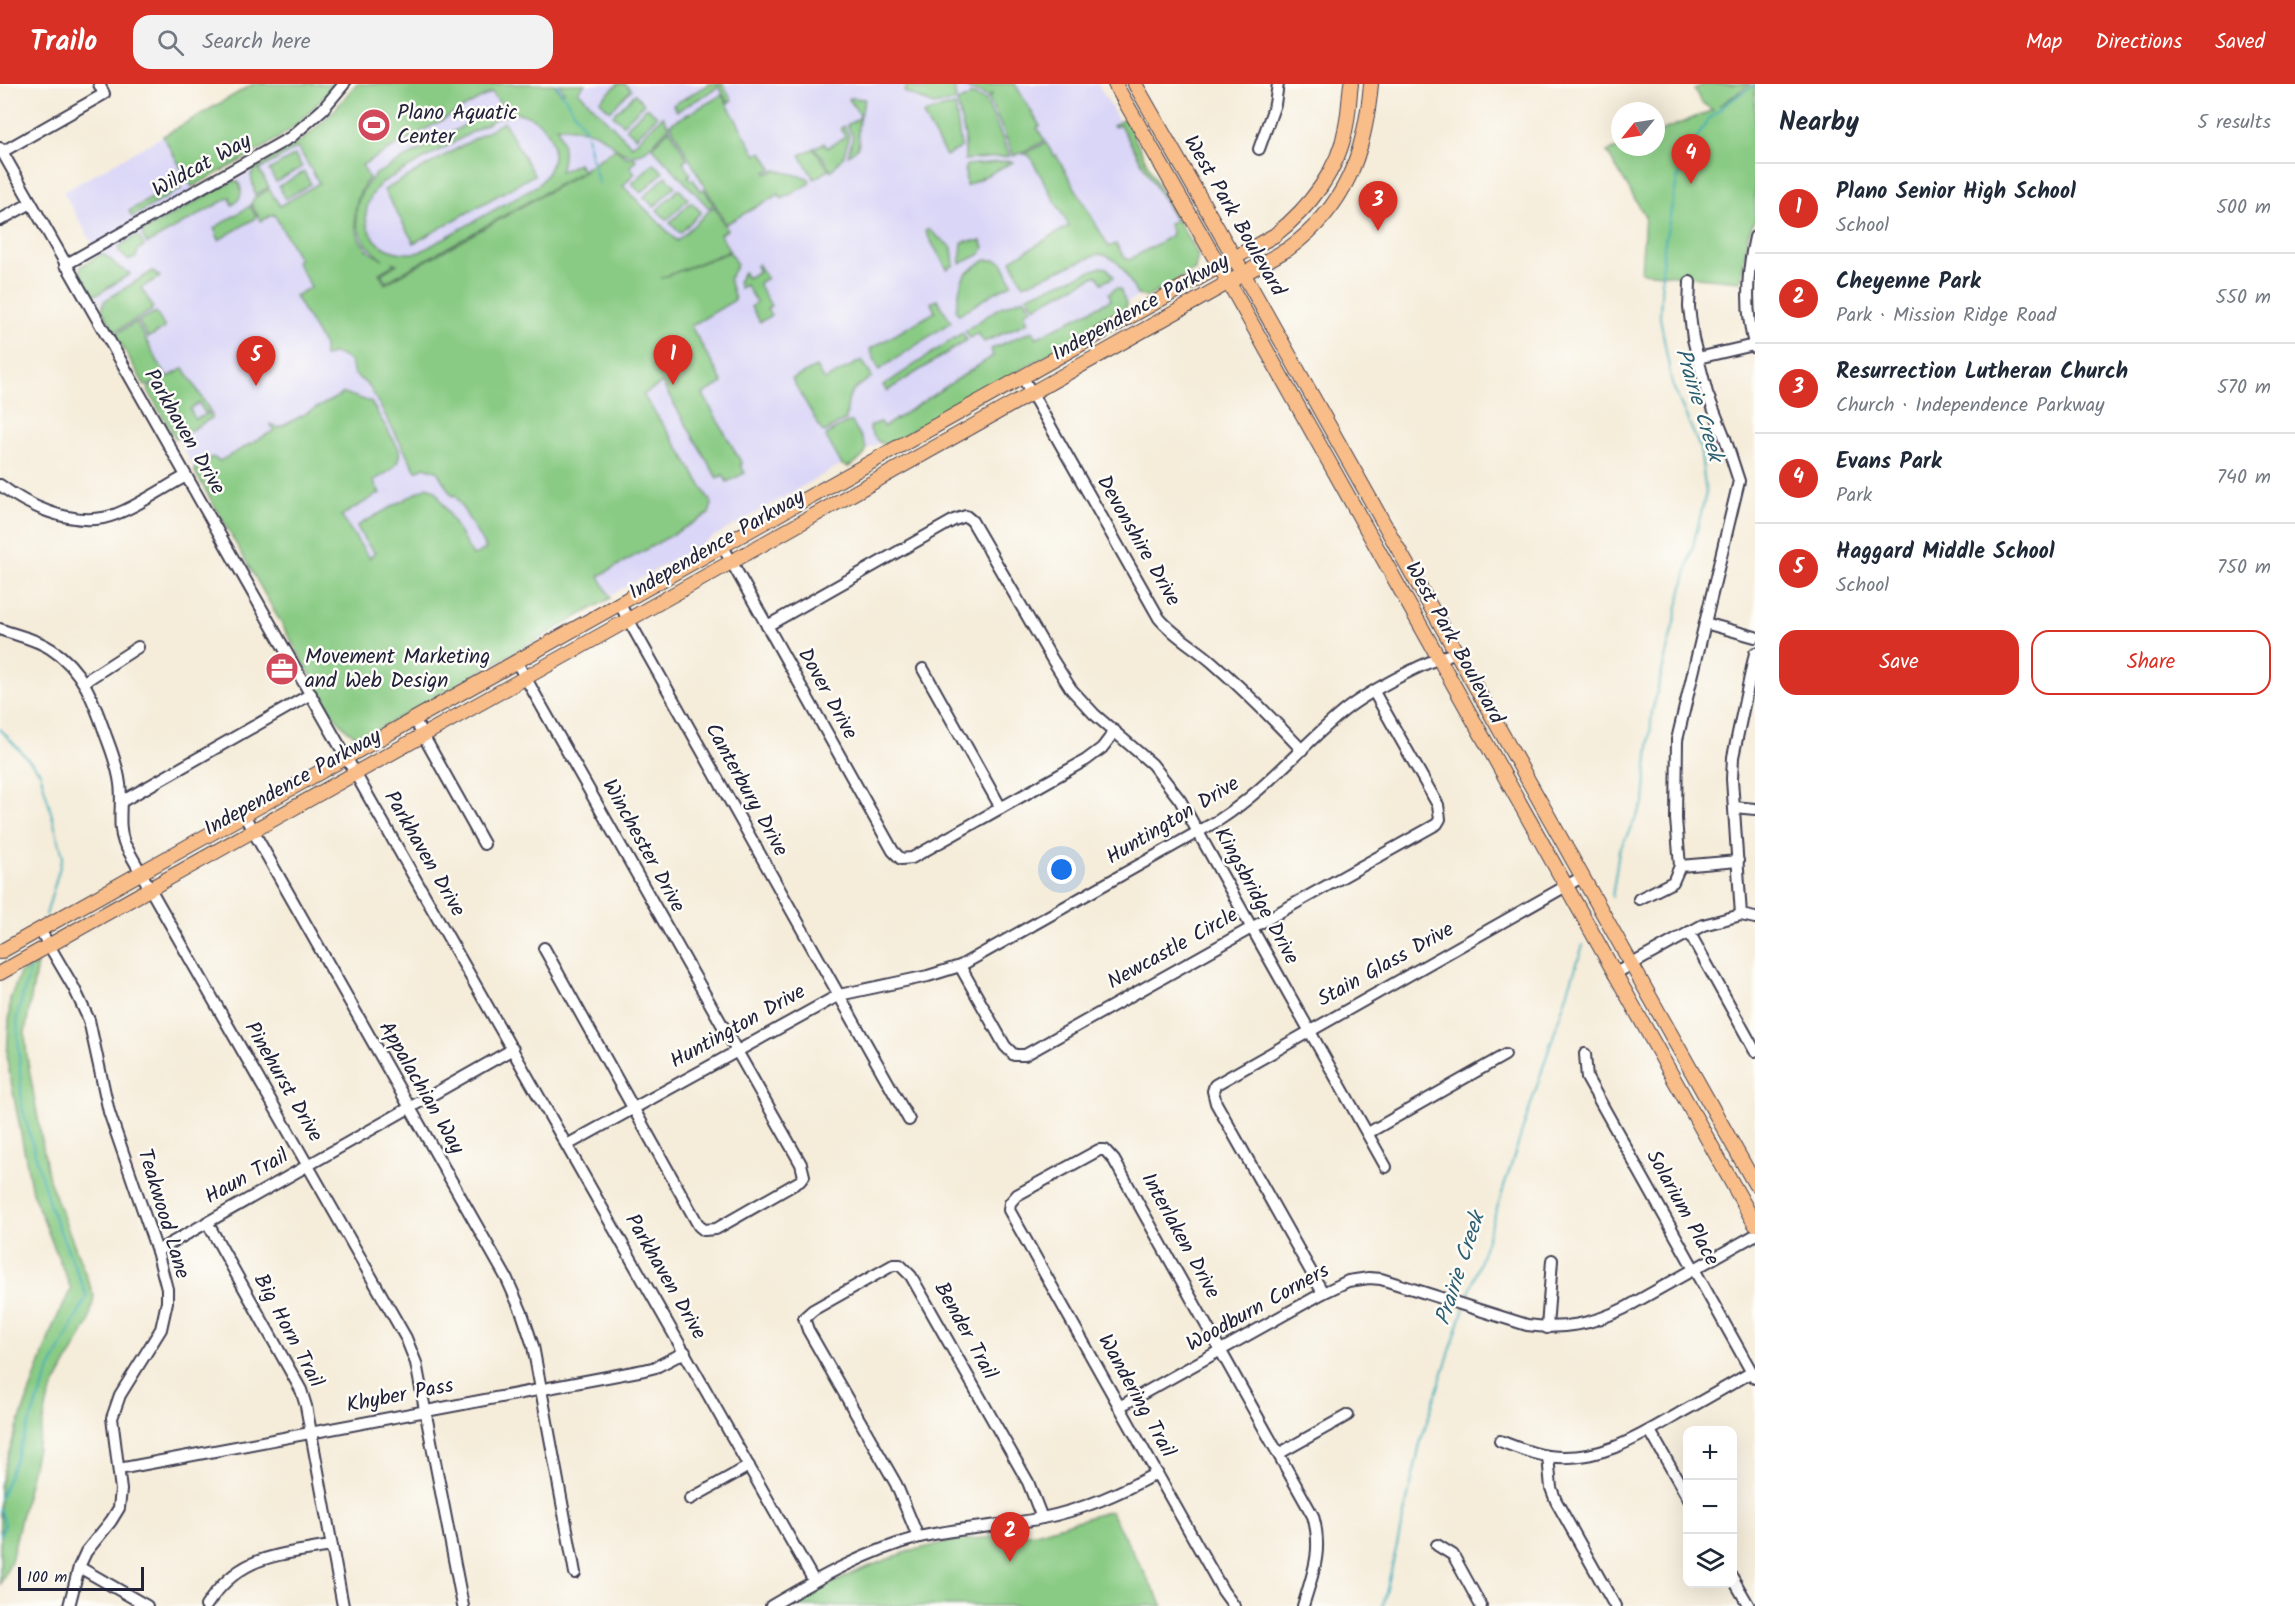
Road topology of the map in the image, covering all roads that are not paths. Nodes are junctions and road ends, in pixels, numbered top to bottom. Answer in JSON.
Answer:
{"nodes":[{"id":1,"x":99,"y":84,"type":"edge"},
{"id":2,"x":344,"y":84,"type":"edge"},
{"id":3,"x":1115,"y":84,"type":"edge"},
{"id":4,"x":1134,"y":84,"type":"edge"},
{"id":5,"x":1278,"y":84,"type":"edge"},
{"id":6,"x":1351,"y":84,"type":"edge"},
{"id":7,"x":1371,"y":84,"type":"edge"},
{"id":8,"x":1259,"y":149,"type":"dead end"},
{"id":9,"x":1,"y":150,"type":"edge"},
{"id":10,"x":31,"y":203,"type":"junction"},
{"id":11,"x":0,"y":220,"type":"edge"},
{"id":12,"x":1755,"y":237,"type":"edge"},
{"id":13,"x":1235,"y":258,"type":"junction"},
{"id":14,"x":65,"y":265,"type":"junction"},
{"id":15,"x":1220,"y":267,"type":"junction"},
{"id":16,"x":1244,"y":274,"type":"junction"},
{"id":17,"x":1690,"y":282,"type":"dead end"},
{"id":18,"x":1228,"y":283,"type":"junction"},
{"id":19,"x":1140,"y":311,"type":"junction"},
{"id":20,"x":1149,"y":327,"type":"junction"},
{"id":21,"x":1755,"y":347,"type":"edge"},
{"id":22,"x":1698,"y":358,"type":"junction"},
{"id":23,"x":1023,"y":378,"type":"junction"},
{"id":24,"x":1031,"y":393,"type":"junction"},
{"id":25,"x":186,"y":476,"type":"junction"},
{"id":26,"x":0,"y":485,"type":"edge"},
{"id":27,"x":722,"y":545,"type":"junction"},
{"id":28,"x":732,"y":561,"type":"junction"},
{"id":29,"x":619,"y":603,"type":"junction"},
{"id":30,"x":628,"y":620,"type":"junction"},
{"id":31,"x":1705,"y":623,"type":"junction"},
{"id":32,"x":767,"y":626,"type":"junction"},
{"id":33,"x":0,"y":629,"type":"edge"},
{"id":34,"x":1755,"y":637,"type":"edge"},
{"id":35,"x":138,"y":647,"type":"dead end"},
{"id":36,"x":1455,"y":653,"type":"junction"},
{"id":37,"x":1755,"y":653,"type":"edge"},
{"id":38,"x":1438,"y":657,"type":"junction"},
{"id":39,"x":516,"y":661,"type":"junction"},
{"id":40,"x":923,"y":669,"type":"dead end"},
{"id":41,"x":526,"y":677,"type":"junction"},
{"id":42,"x":84,"y":682,"type":"junction"},
{"id":43,"x":1752,"y":687,"type":"edge"},
{"id":44,"x":1374,"y":692,"type":"junction"},
{"id":45,"x":311,"y":694,"type":"junction"},
{"id":46,"x":414,"y":719,"type":"junction"},
{"id":47,"x":1115,"y":731,"type":"junction"},
{"id":48,"x":423,"y":734,"type":"junction"},
{"id":49,"x":1302,"y":750,"type":"junction"},
{"id":50,"x":347,"y":758,"type":"junction"},
{"id":51,"x":355,"y":773,"type":"junction"},
{"id":52,"x":121,"y":802,"type":"junction"},
{"id":53,"x":1734,"y":807,"type":"junction"},
{"id":54,"x":1002,"y":808,"type":"junction"},
{"id":55,"x":1755,"y":809,"type":"edge"},
{"id":56,"x":244,"y":815,"type":"junction"},
{"id":57,"x":253,"y":831,"type":"junction"},
{"id":58,"x":1198,"y":832,"type":"junction"},
{"id":59,"x":484,"y":844,"type":"dead end"},
{"id":60,"x":1738,"y":861,"type":"junction"},
{"id":61,"x":1680,"y":866,"type":"junction"},
{"id":62,"x":141,"y":873,"type":"junction"},
{"id":63,"x":1582,"y":878,"type":"junction"},
{"id":64,"x":1566,"y":887,"type":"junction"},
{"id":65,"x":150,"y":888,"type":"junction"},
{"id":66,"x":1639,"y":899,"type":"dead end"},
{"id":67,"x":1741,"y":915,"type":"junction"},
{"id":68,"x":1755,"y":918,"type":"edge"},
{"id":69,"x":1252,"y":928,"type":"junction"},
{"id":70,"x":40,"y":930,"type":"junction"},
{"id":71,"x":1689,"y":932,"type":"junction"},
{"id":72,"x":49,"y":946,"type":"junction"},
{"id":73,"x":544,"y":948,"type":"dead end"},
{"id":74,"x":0,"y":954,"type":"edge"},
{"id":75,"x":1630,"y":965,"type":"junction"},
{"id":76,"x":960,"y":966,"type":"junction"},
{"id":77,"x":4,"y":971,"type":"edge"},
{"id":78,"x":1614,"y":974,"type":"junction"},
{"id":79,"x":839,"y":995,"type":"junction"},
{"id":80,"x":1310,"y":1030,"type":"junction"},
{"id":81,"x":513,"y":1049,"type":"junction"},
{"id":82,"x":736,"y":1050,"type":"junction"},
{"id":83,"x":1755,"y":1051,"type":"edge"},
{"id":84,"x":1585,"y":1054,"type":"dead end"},
{"id":85,"x":1504,"y":1055,"type":"dead end"},
{"id":86,"x":410,"y":1107,"type":"junction"},
{"id":87,"x":633,"y":1108,"type":"junction"},
{"id":88,"x":909,"y":1120,"type":"dead end"},
{"id":89,"x":1368,"y":1133,"type":"junction"},
{"id":90,"x":567,"y":1144,"type":"junction"},
{"id":91,"x":308,"y":1165,"type":"junction"},
{"id":92,"x":1386,"y":1167,"type":"dead end"},
{"id":93,"x":1755,"y":1184,"type":"edge"},
{"id":94,"x":1010,"y":1203,"type":"joint"},
{"id":95,"x":207,"y":1222,"type":"junction"},
{"id":96,"x":1755,"y":1224,"type":"edge"},
{"id":97,"x":1755,"y":1235,"type":"edge"},
{"id":98,"x":157,"y":1251,"type":"junction"},
{"id":99,"x":1552,"y":1260,"type":"dead end"},
{"id":100,"x":1694,"y":1269,"type":"junction"},
{"id":101,"x":1323,"y":1293,"type":"junction"},
{"id":102,"x":1547,"y":1328,"type":"junction"},
{"id":103,"x":1221,"y":1350,"type":"junction"},
{"id":104,"x":685,"y":1352,"type":"junction"},
{"id":105,"x":1753,"y":1375,"type":"edge"},
{"id":106,"x":541,"y":1388,"type":"junction"},
{"id":107,"x":1119,"y":1407,"type":"junction"},
{"id":108,"x":425,"y":1411,"type":"junction"},
{"id":109,"x":1348,"y":1415,"type":"dead end"},
{"id":110,"x":1650,"y":1431,"type":"junction"},
{"id":111,"x":311,"y":1432,"type":"junction"},
{"id":112,"x":1500,"y":1441,"type":"dead end"},
{"id":113,"x":1280,"y":1454,"type":"junction"},
{"id":114,"x":1548,"y":1456,"type":"junction"},
{"id":115,"x":749,"y":1466,"type":"junction"},
{"id":116,"x":119,"y":1468,"type":"junction"},
{"id":117,"x":1157,"y":1473,"type":"junction"},
{"id":118,"x":1683,"y":1488,"type":"edge"},
{"id":119,"x":690,"y":1499,"type":"dead end"},
{"id":120,"x":1042,"y":1518,"type":"junction"},
{"id":121,"x":918,"y":1538,"type":"junction"},
{"id":122,"x":1437,"y":1545,"type":"dead end"},
{"id":123,"x":331,"y":1546,"type":"junction"},
{"id":124,"x":79,"y":1567,"type":"junction"},
{"id":125,"x":575,"y":1574,"type":"dead end"},
{"id":126,"x":814,"y":1581,"type":"junction"},
{"id":127,"x":1737,"y":1586,"type":"edge"},
{"id":128,"x":69,"y":1606,"type":"edge"},
{"id":129,"x":147,"y":1606,"type":"edge"},
{"id":130,"x":206,"y":1606,"type":"edge"},
{"id":131,"x":343,"y":1606,"type":"edge"},
{"id":132,"x":463,"y":1606,"type":"edge"},
{"id":133,"x":771,"y":1606,"type":"edge"},
{"id":134,"x":1234,"y":1606,"type":"edge"},
{"id":135,"x":1303,"y":1606,"type":"edge"},
{"id":136,"x":1481,"y":1606,"type":"edge"},
{"id":137,"x":1616,"y":1606,"type":"edge"},
{"id":138,"x":1749,"y":1606,"type":"edge"}],
"edges":[{"from":1,"to":9,"type":"street"},
{"from":2,"to":14,"type":"street","name":"Wildcat Way"},
{"from":3,"to":15,"type":"main road","name":"West Park Boulevard"},
{"from":4,"to":13,"type":"main road","name":"West Park Boulevard"},
{"from":5,"to":8,"type":"street"},
{"from":6,"to":13,"type":"main road","name":"Independence Parkway"},
{"from":7,"to":16,"type":"main road","name":"Independence Parkway"},
{"from":9,"to":10,"type":"street","name":"Parkhaven Drive"},
{"from":10,"to":11,"type":"street"},
{"from":10,"to":14,"type":"street","name":"Parkhaven Drive"},
{"from":12,"to":21,"type":"street"},
{"from":13,"to":15,"type":"main road","name":"Independence Parkway"},
{"from":13,"to":16,"type":"main road","name":"West Park Boulevard"},
{"from":14,"to":25,"type":"street","name":"Parkhaven Drive"},
{"from":15,"to":18,"type":"main road","name":"West Park Boulevard"},
{"from":15,"to":19,"type":"main road","name":"Independence Parkway"},
{"from":16,"to":18,"type":"main road","name":"Independence Parkway"},
{"from":16,"to":36,"type":"main road","name":"West Park Boulevard"},
{"from":17,"to":22,"type":"street"},
{"from":18,"to":20,"type":"main road","name":"Independence Parkway"},
{"from":18,"to":38,"type":"main road","name":"West Park Boulevard"},
{"from":19,"to":20,"type":"main road"},
{"from":19,"to":23,"type":"main road","name":"Independence Parkway"},
{"from":20,"to":24,"type":"main road","name":"Independence Parkway"},
{"from":21,"to":22,"type":"street"},
{"from":22,"to":31,"type":"street"},
{"from":23,"to":24,"type":"street","name":"Devonshire Drive"},
{"from":23,"to":27,"type":"main road","name":"Independence Parkway"},
{"from":24,"to":28,"type":"main road","name":"Independence Parkway"},
{"from":24,"to":49,"type":"street","name":"Devonshire Drive"},
{"from":25,"to":26,"type":"street"},
{"from":25,"to":45,"type":"street","name":"Parkhaven Drive"},
{"from":27,"to":28,"type":"street","name":"Dover Drive"},
{"from":27,"to":29,"type":"main road","name":"Independence Parkway"},
{"from":28,"to":30,"type":"main road","name":"Independence Parkway"},
{"from":28,"to":32,"type":"street","name":"Dover Drive"},
{"from":29,"to":30,"type":"street","name":"Canterbury Drive"},
{"from":29,"to":39,"type":"main road","name":"Independence Parkway"},
{"from":30,"to":41,"type":"main road","name":"Independence Parkway"},
{"from":30,"to":79,"type":"street","name":"Canterbury Drive"},
{"from":31,"to":34,"type":"street"},
{"from":31,"to":61,"type":"street"},
{"from":32,"to":47,"type":"street","name":"Kingsbridge Drive"},
{"from":32,"to":54,"type":"street","name":"Dover Drive"},
{"from":33,"to":42,"type":"street","name":"Pinehurst Drive"},
{"from":35,"to":42,"type":"street"},
{"from":36,"to":38,"type":"street","name":"Huntington Drive"},
{"from":36,"to":63,"type":"main road","name":"West Park Boulevard"},
{"from":37,"to":43,"type":"street"},
{"from":38,"to":44,"type":"street","name":"Huntington Drive"},
{"from":38,"to":64,"type":"main road","name":"West Park Boulevard"},
{"from":39,"to":41,"type":"street","name":"Winchester Drive"},
{"from":39,"to":46,"type":"main road","name":"Independence Parkway"},
{"from":40,"to":54,"type":"street"},
{"from":41,"to":48,"type":"main road","name":"Independence Parkway"},
{"from":41,"to":82,"type":"street","name":"Winchester Drive"},
{"from":42,"to":52,"type":"street","name":"Pinehurst Drive"},
{"from":43,"to":53,"type":"street"},
{"from":44,"to":49,"type":"street","name":"Huntington Drive"},
{"from":44,"to":69,"type":"street","name":"Newcastle Circle"},
{"from":45,"to":50,"type":"street","name":"Parkhaven Drive"},
{"from":45,"to":52,"type":"street"},
{"from":46,"to":48,"type":"street"},
{"from":46,"to":50,"type":"main road","name":"Independence Parkway"},
{"from":47,"to":54,"type":"street"},
{"from":47,"to":58,"type":"street","name":"Kingsbridge Drive"},
{"from":48,"to":51,"type":"main road","name":"Independence Parkway"},
{"from":48,"to":59,"type":"street"},
{"from":49,"to":58,"type":"street","name":"Huntington Drive"},
{"from":50,"to":51,"type":"street","name":"Parkhaven Drive"},
{"from":50,"to":56,"type":"main road","name":"Independence Parkway"},
{"from":51,"to":57,"type":"main road","name":"Independence Parkway"},
{"from":51,"to":81,"type":"street","name":"Parkhaven Drive"},
{"from":52,"to":62,"type":"street","name":"Pinehurst Drive"},
{"from":53,"to":55,"type":"street"},
{"from":53,"to":60,"type":"street"},
{"from":56,"to":57,"type":"street","name":"Appalachian Way"},
{"from":56,"to":62,"type":"main road","name":"Independence Parkway"},
{"from":57,"to":65,"type":"main road","name":"Independence Parkway"},
{"from":57,"to":86,"type":"street","name":"Appalachian Way"},
{"from":58,"to":69,"type":"street","name":"Kingsbridge Drive"},
{"from":58,"to":76,"type":"street","name":"Huntington Drive"},
{"from":60,"to":61,"type":"street"},
{"from":60,"to":67,"type":"street"},
{"from":61,"to":66,"type":"street"},
{"from":62,"to":65,"type":"street","name":"Pinehurst Drive"},
{"from":62,"to":70,"type":"main road","name":"Independence Parkway"},
{"from":63,"to":64,"type":"street","name":"Stain Glass Drive"},
{"from":63,"to":75,"type":"main road","name":"West Park Boulevard"},
{"from":64,"to":78,"type":"main road","name":"West Park Boulevard"},
{"from":64,"to":80,"type":"street","name":"Stain Glass Drive"},
{"from":65,"to":72,"type":"main road","name":"Independence Parkway"},
{"from":65,"to":91,"type":"street","name":"Pinehurst Drive"},
{"from":67,"to":68,"type":"street"},
{"from":67,"to":71,"type":"street"},
{"from":69,"to":76,"type":"street","name":"Newcastle Circle"},
{"from":69,"to":80,"type":"street","name":"Kingsbridge Drive"},
{"from":70,"to":72,"type":"street","name":"Teakwood Lane"},
{"from":70,"to":74,"type":"main road","name":"Independence Parkway"},
{"from":71,"to":75,"type":"street"},
{"from":71,"to":83,"type":"street"},
{"from":72,"to":77,"type":"main road","name":"Independence Parkway"},
{"from":72,"to":98,"type":"street","name":"Teakwood Lane"},
{"from":73,"to":87,"type":"street"},
{"from":74,"to":77,"type":"street"},
{"from":75,"to":78,"type":"street"},
{"from":75,"to":93,"type":"main road","name":"West Park Boulevard"},
{"from":76,"to":79,"type":"street","name":"Huntington Drive"},
{"from":78,"to":96,"type":"main road","name":"West Park Boulevard"},
{"from":79,"to":82,"type":"street","name":"Huntington Drive"},
{"from":79,"to":88,"type":"street","name":"Canterbury Drive"},
{"from":80,"to":89,"type":"street","name":"Kingsbridge Drive"},
{"from":80,"to":101,"type":"street","name":"Stain Glass Drive"},
{"from":81,"to":86,"type":"street","name":"Haun Trail"},
{"from":81,"to":90,"type":"street","name":"Parkhaven Drive"},
{"from":82,"to":87,"type":"street","name":"Huntington Drive"},
{"from":82,"to":87,"type":"street","name":"Winchester Drive"},
{"from":84,"to":100,"type":"street","name":"Solarium Place"},
{"from":85,"to":89,"type":"street"},
{"from":86,"to":91,"type":"street","name":"Haun Trail"},
{"from":86,"to":106,"type":"street","name":"Appalachian Way"},
{"from":87,"to":90,"type":"street","name":"Huntington Drive"},
{"from":89,"to":92,"type":"street","name":"Kingsbridge Drive"},
{"from":90,"to":104,"type":"street","name":"Parkhaven Drive"},
{"from":91,"to":95,"type":"street","name":"Haun Trail"},
{"from":91,"to":108,"type":"street","name":"Pinehurst Drive"},
{"from":94,"to":103,"type":"street","name":"Interlaken Drive"},
{"from":94,"to":107,"type":"street","name":"Wandering Trail"},
{"from":95,"to":98,"type":"street","name":"Haun Trail"},
{"from":95,"to":111,"type":"street","name":"Big Horn Trail"},
{"from":97,"to":100,"type":"street","name":"Woodburn Corners"},
{"from":98,"to":116,"type":"street","name":"Teakwood Lane"},
{"from":99,"to":102,"type":"street"},
{"from":100,"to":102,"type":"street","name":"Woodburn Corners"},
{"from":100,"to":105,"type":"street","name":"Solarium Place"},
{"from":101,"to":102,"type":"street","name":"Woodburn Corners"},
{"from":101,"to":103,"type":"street","name":"Woodburn Corners"},
{"from":103,"to":107,"type":"street","name":"Woodburn Corners"},
{"from":103,"to":113,"type":"street","name":"Interlaken Drive"},
{"from":104,"to":106,"type":"street","name":"Khyber Pass"},
{"from":104,"to":115,"type":"street","name":"Parkhaven Drive"},
{"from":105,"to":110,"type":"street"},
{"from":106,"to":108,"type":"street","name":"Khyber Pass"},
{"from":106,"to":125,"type":"street","name":"Appalachian Way"},
{"from":107,"to":117,"type":"street","name":"Wandering Trail"},
{"from":108,"to":111,"type":"street","name":"Khyber Pass"},
{"from":108,"to":132,"type":"street","name":"Pinehurst Drive"},
{"from":109,"to":113,"type":"street"},
{"from":110,"to":114,"type":"street"},
{"from":110,"to":118,"type":"street"},
{"from":111,"to":116,"type":"street","name":"Khyber Pass"},
{"from":111,"to":123,"type":"street","name":"Big Horn Trail"},
{"from":112,"to":114,"type":"street"},
{"from":113,"to":135,"type":"street","name":"Interlaken Drive"},
{"from":114,"to":137,"type":"street"},
{"from":115,"to":119,"type":"street"},
{"from":115,"to":126,"type":"street","name":"Parkhaven Drive"},
{"from":116,"to":124,"type":"street","name":"Teakwood Lane"},
{"from":117,"to":120,"type":"street"},
{"from":117,"to":134,"type":"street","name":"Wandering Trail"},
{"from":120,"to":121,"type":"street"},
{"from":120,"to":121,"type":"street","name":"Bender Trail"},
{"from":121,"to":126,"type":"street"},
{"from":122,"to":136,"type":"street"},
{"from":123,"to":130,"type":"street"},
{"from":123,"to":131,"type":"street","name":"Big Horn Trail"},
{"from":124,"to":128,"type":"street","name":"Teakwood Lane"},
{"from":124,"to":129,"type":"street"},
{"from":126,"to":133,"type":"street"},
{"from":127,"to":138,"type":"street"}]}
